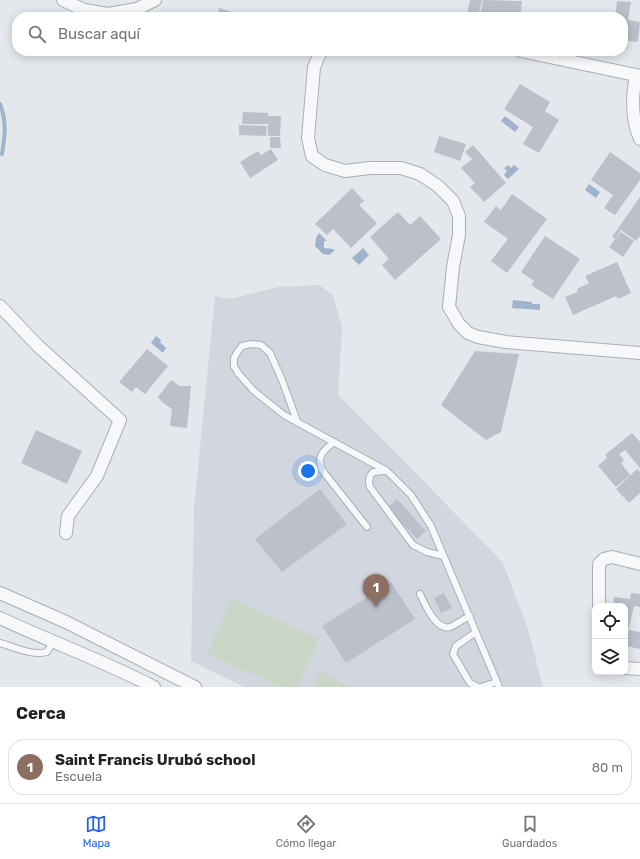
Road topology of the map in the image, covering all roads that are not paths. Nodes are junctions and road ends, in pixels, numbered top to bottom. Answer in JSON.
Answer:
{"nodes":[{"id":1,"x":63,"y":0,"type":"edge"},
{"id":2,"x":155,"y":0,"type":"edge"},
{"id":3,"x":96,"y":12,"type":"edge"},
{"id":4,"x":122,"y":12,"type":"edge"},
{"id":5,"x":319,"y":56,"type":"edge"},
{"id":6,"x":545,"y":56,"type":"edge"},
{"id":7,"x":638,"y":75,"type":"edge"},
{"id":8,"x":640,"y":139,"type":"edge"},
{"id":9,"x":0,"y":306,"type":"edge"},
{"id":10,"x":640,"y":353,"type":"edge"},
{"id":11,"x":297,"y":421,"type":"junction"},
{"id":12,"x":334,"y":442,"type":"junction"},
{"id":13,"x":387,"y":471,"type":"junction"},
{"id":14,"x":367,"y":526,"type":"dead end"},
{"id":15,"x":66,"y":533,"type":"dead end"},
{"id":16,"x":444,"y":556,"type":"junction"},
{"id":17,"x":640,"y":564,"type":"edge"},
{"id":18,"x":0,"y":593,"type":"edge"},
{"id":19,"x":420,"y":594,"type":"dead end"},
{"id":20,"x":599,"y":603,"type":"edge"},
{"id":21,"x":470,"y":616,"type":"junction"},
{"id":22,"x":0,"y":618,"type":"edge"},
{"id":23,"x":476,"y":632,"type":"junction"},
{"id":24,"x":53,"y":642,"type":"junction"},
{"id":25,"x":0,"y":643,"type":"edge"},
{"id":26,"x":628,"y":668,"type":"edge"},
{"id":27,"x":640,"y":669,"type":"edge"},
{"id":28,"x":498,"y":684,"type":"edge"},
{"id":29,"x":154,"y":687,"type":"edge"},
{"id":30,"x":194,"y":687,"type":"edge"},
{"id":31,"x":478,"y":687,"type":"edge"},
{"id":32,"x":481,"y":687,"type":"edge"}],
"edges":[{"from":1,"to":3,"type":"street"},
{"from":2,"to":4,"type":"street"},
{"from":5,"to":10,"type":"street"},
{"from":6,"to":7,"type":"street"},
{"from":7,"to":8,"type":"street"},
{"from":9,"to":15,"type":"street"},
{"from":11,"to":11,"type":"lane"},
{"from":11,"to":12,"type":"lane"},
{"from":12,"to":13,"type":"lane"},
{"from":12,"to":14,"type":"lane"},
{"from":13,"to":16,"type":"lane"},
{"from":13,"to":16,"type":"lane"},
{"from":16,"to":21,"type":"lane"},
{"from":17,"to":20,"type":"street"},
{"from":18,"to":30,"type":"street"},
{"from":19,"to":21,"type":"lane"},
{"from":21,"to":23,"type":"lane"},
{"from":22,"to":24,"type":"street"},
{"from":23,"to":28,"type":"lane"},
{"from":23,"to":31,"type":"lane"},
{"from":24,"to":25,"type":"lane"},
{"from":24,"to":29,"type":"street"},
{"from":26,"to":27,"type":"street"},
{"from":28,"to":32,"type":"lane"}]}
